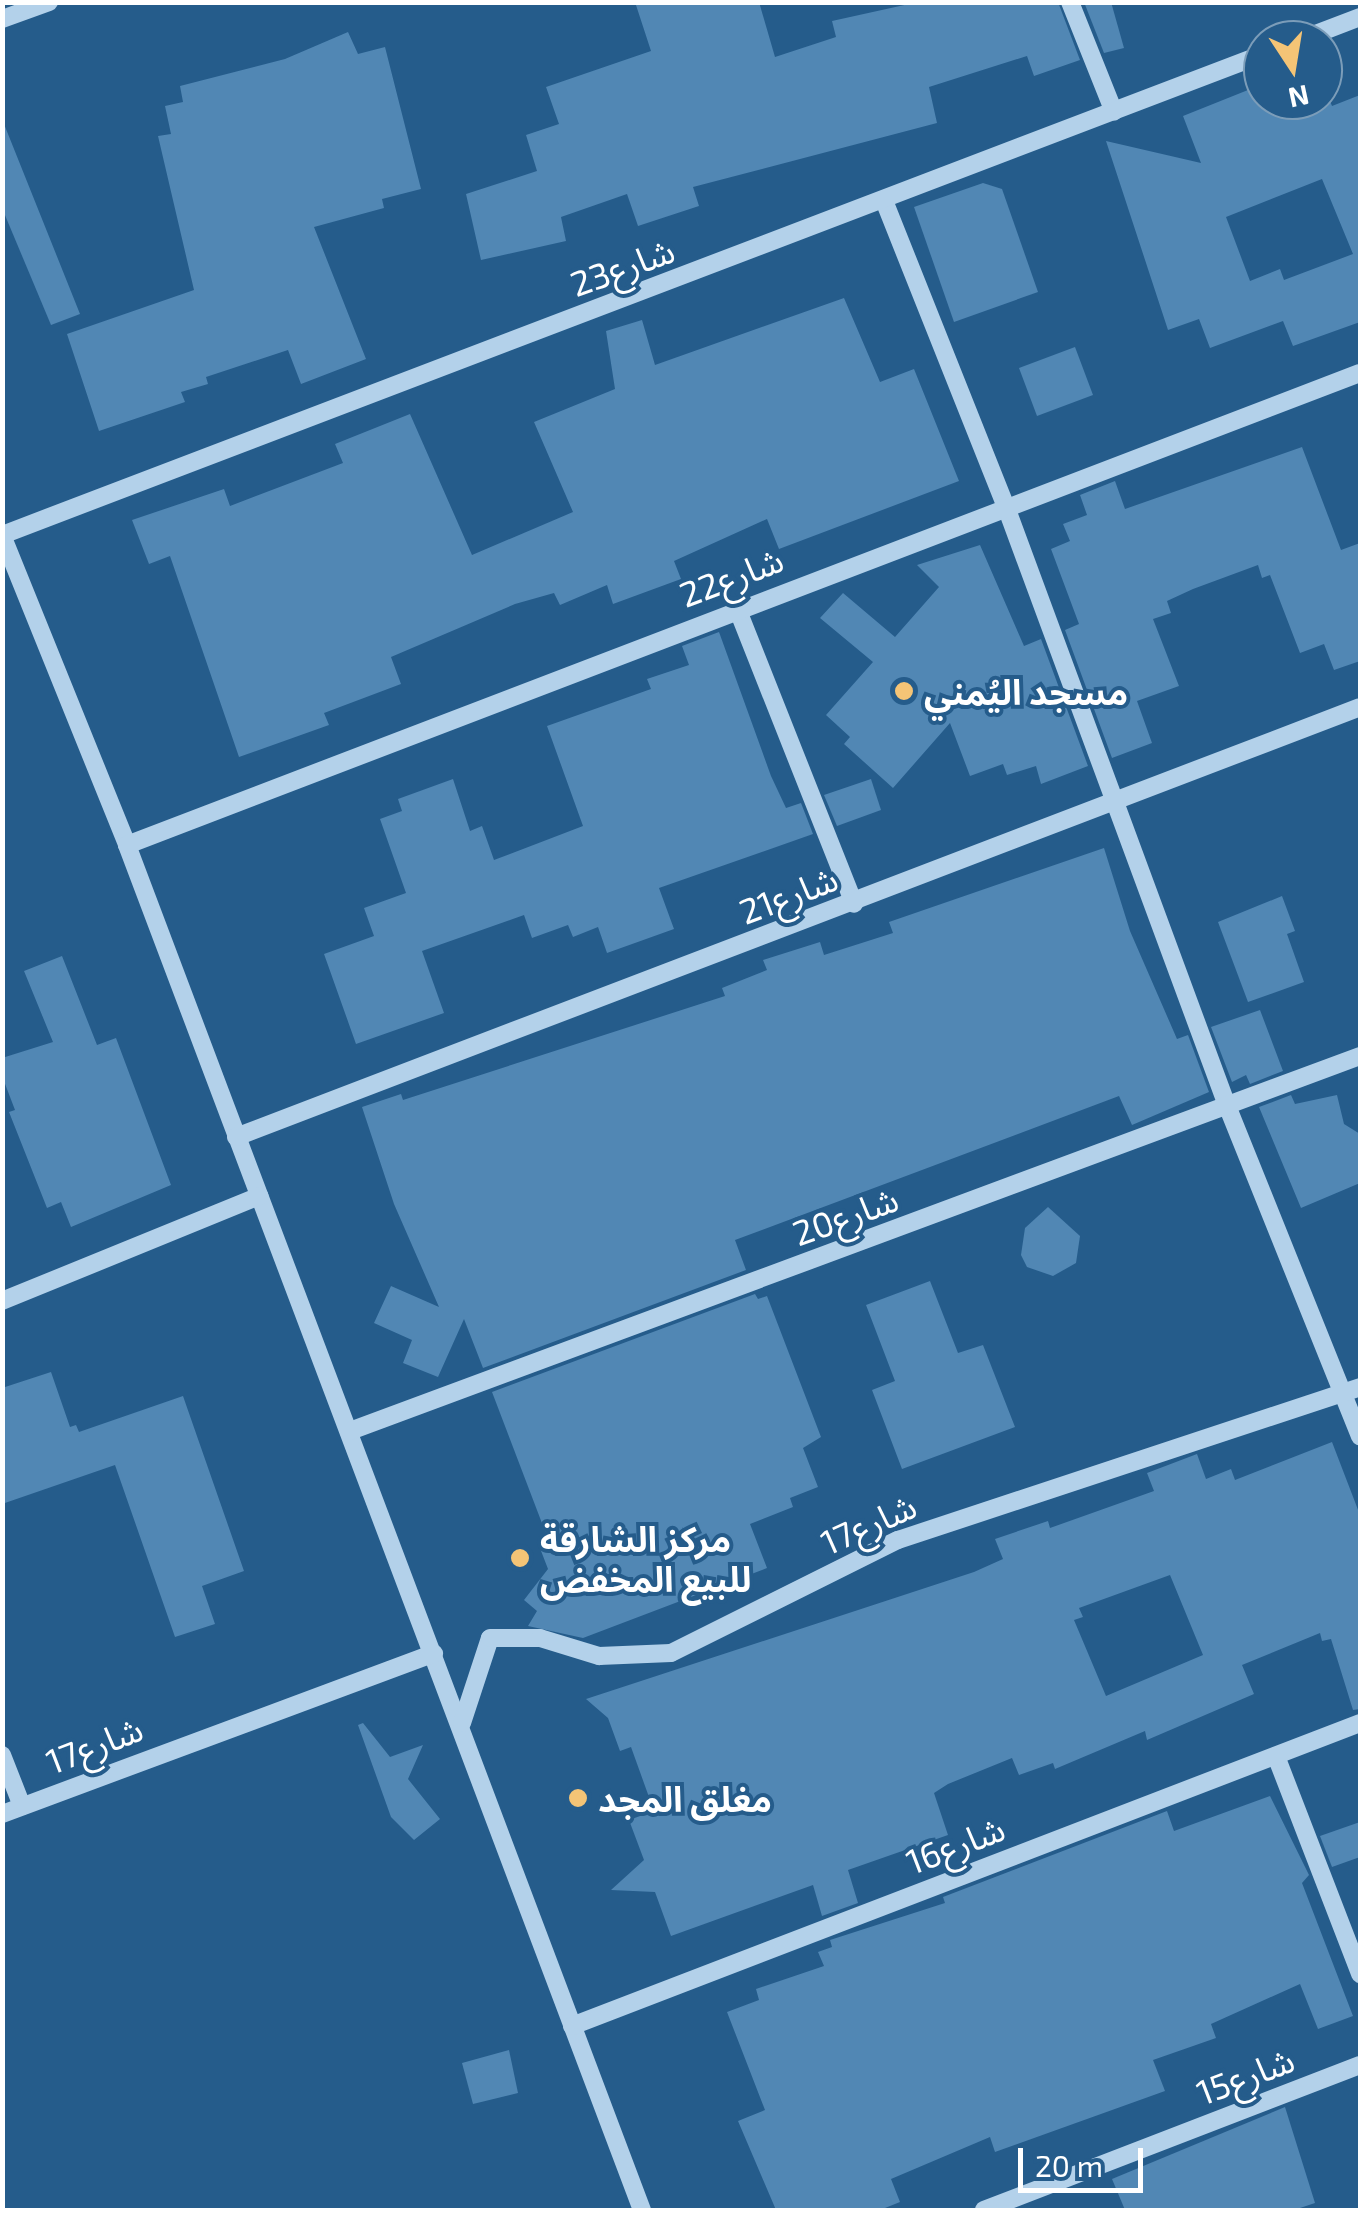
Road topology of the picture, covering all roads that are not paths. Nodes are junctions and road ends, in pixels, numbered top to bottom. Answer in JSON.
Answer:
{"nodes":[{"id":1,"x":49,"y":2,"type":"edge"},
{"id":2,"x":1070,"y":2,"type":"edge"},
{"id":3,"x":2,"y":19,"type":"edge"},
{"id":4,"x":1243,"y":62,"type":"edge"},
{"id":5,"x":1114,"y":112,"type":"junction"},
{"id":6,"x":885,"y":203,"type":"junction"},
{"id":7,"x":1360,"y":373,"type":"edge"},
{"id":8,"x":1006,"y":507,"type":"junction"},
{"id":9,"x":3,"y":535,"type":"edge"},
{"id":10,"x":737,"y":608,"type":"junction"},
{"id":11,"x":1360,"y":707,"type":"edge"},
{"id":12,"x":1113,"y":799,"type":"junction"},
{"id":13,"x":127,"y":844,"type":"junction"},
{"id":14,"x":854,"y":904,"type":"junction"},
{"id":15,"x":1360,"y":1056,"type":"edge"},
{"id":16,"x":1228,"y":1108,"type":"junction"},
{"id":17,"x":236,"y":1137,"type":"junction"},
{"id":18,"x":259,"y":1196,"type":"junction"},
{"id":19,"x":2,"y":1301,"type":"edge"},
{"id":20,"x":1352,"y":1390,"type":"edge"},
{"id":21,"x":350,"y":1432,"type":"junction"},
{"id":22,"x":1360,"y":1436,"type":"edge"},
{"id":23,"x":434,"y":1653,"type":"junction"},
{"id":24,"x":1360,"y":1723,"type":"edge"},
{"id":25,"x":462,"y":1724,"type":"junction"},
{"id":26,"x":2,"y":1756,"type":"edge"},
{"id":27,"x":1276,"y":1756,"type":"junction"},
{"id":28,"x":22,"y":1806,"type":"junction"},
{"id":29,"x":2,"y":1814,"type":"edge"},
{"id":30,"x":1360,"y":1974,"type":"edge"},
{"id":31,"x":572,"y":2026,"type":"junction"},
{"id":32,"x":1360,"y":2065,"type":"edge"},
{"id":33,"x":642,"y":2210,"type":"edge"},
{"id":34,"x":984,"y":2210,"type":"edge"}],
"edges":[{"from":1,"to":3,"type":"street"},
{"from":2,"to":5,"type":"street"},
{"from":4,"to":5,"type":"street","name":"شارع23"},
{"from":5,"to":6,"type":"street","name":"شارع23"},
{"from":6,"to":8,"type":"street"},
{"from":6,"to":9,"type":"street","name":"شارع23"},
{"from":7,"to":8,"type":"street","name":"شارع22"},
{"from":8,"to":10,"type":"street","name":"شارع22"},
{"from":8,"to":12,"type":"street"},
{"from":9,"to":13,"type":"street"},
{"from":10,"to":13,"type":"street","name":"شارع22"},
{"from":10,"to":14,"type":"street"},
{"from":11,"to":12,"type":"street","name":"شارع21"},
{"from":12,"to":14,"type":"street","name":"شارع21"},
{"from":12,"to":16,"type":"street"},
{"from":13,"to":17,"type":"street"},
{"from":14,"to":17,"type":"street","name":"شارع21"},
{"from":15,"to":16,"type":"street","name":"شارع20"},
{"from":16,"to":20,"type":"street"},
{"from":16,"to":21,"type":"street","name":"شارع20"},
{"from":17,"to":18,"type":"street"},
{"from":18,"to":19,"type":"street"},
{"from":18,"to":21,"type":"street"},
{"from":20,"to":22,"type":"street"},
{"from":20,"to":25,"type":"street","name":"شارع17"},
{"from":21,"to":23,"type":"street"},
{"from":23,"to":25,"type":"street"},
{"from":23,"to":28,"type":"street","name":"شارع17"},
{"from":24,"to":27,"type":"street","name":"شارع16"},
{"from":25,"to":31,"type":"street"},
{"from":26,"to":28,"type":"street"},
{"from":27,"to":30,"type":"street"},
{"from":27,"to":31,"type":"street","name":"شارع16"},
{"from":28,"to":29,"type":"street","name":"شارع17"},
{"from":31,"to":33,"type":"street"},
{"from":32,"to":34,"type":"street","name":"شارع15"}]}
